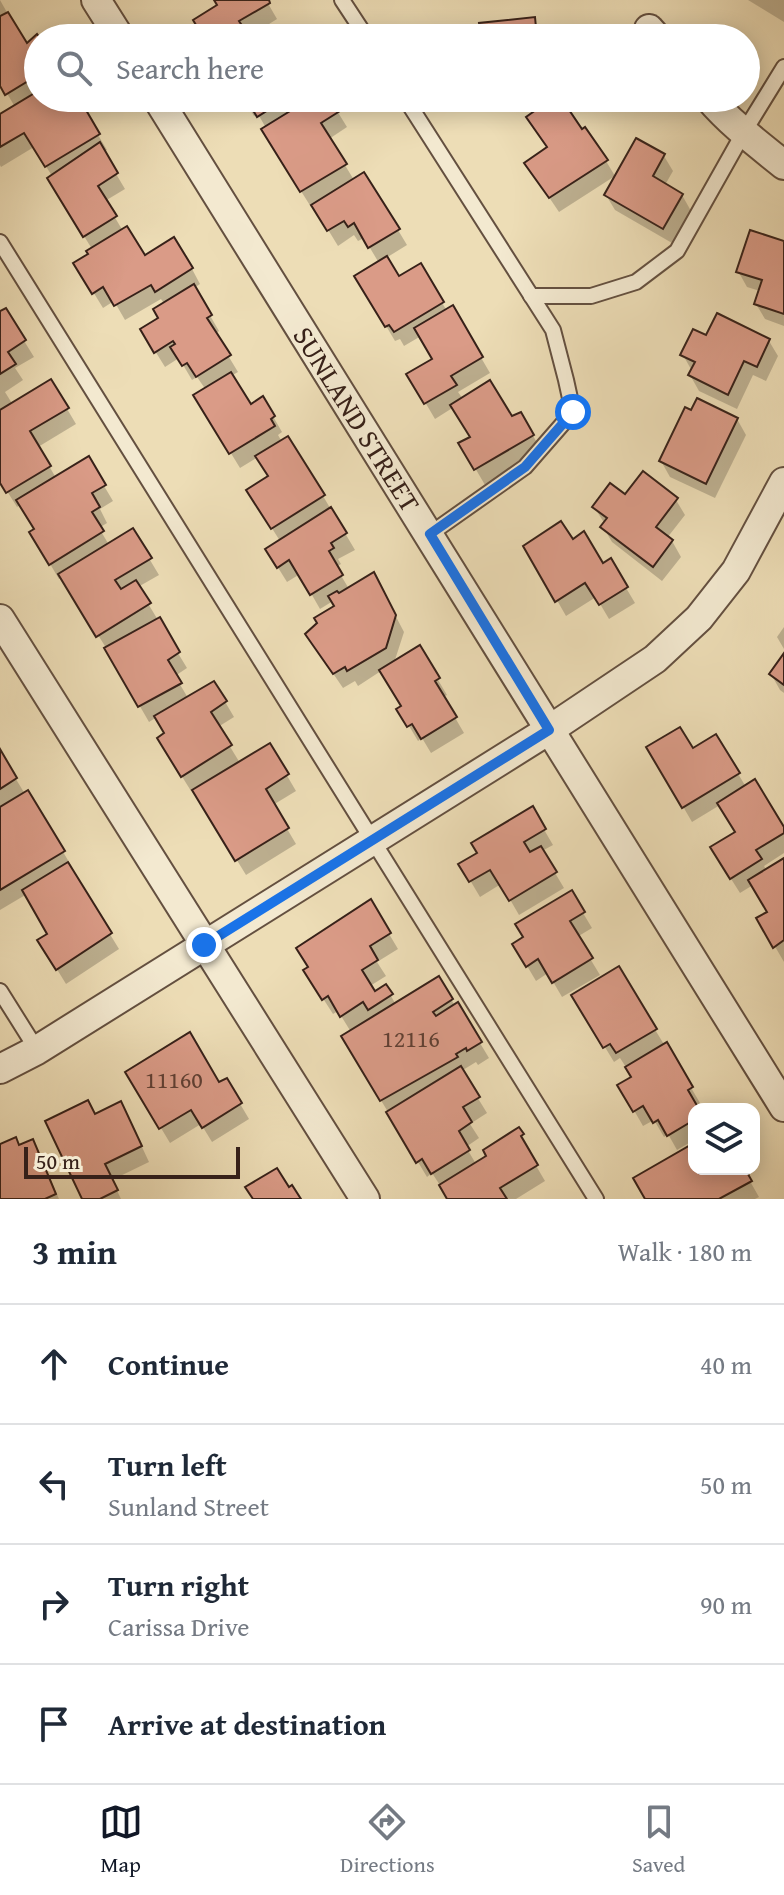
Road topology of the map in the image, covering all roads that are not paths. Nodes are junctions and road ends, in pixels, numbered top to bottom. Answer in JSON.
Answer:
{"nodes":[{"id":1,"x":96,"y":0,"type":"edge"},
{"id":2,"x":342,"y":0,"type":"edge"},
{"id":3,"x":111,"y":24,"type":"edge"},
{"id":4,"x":358,"y":24,"type":"edge"},
{"id":5,"x":784,"y":67,"type":"edge"},
{"id":6,"x":760,"y":106,"type":"edge"},
{"id":7,"x":166,"y":112,"type":"edge"},
{"id":8,"x":414,"y":112,"type":"edge"},
{"id":9,"x":721,"y":112,"type":"edge"},
{"id":10,"x":756,"y":112,"type":"edge"},
{"id":11,"x":744,"y":132,"type":"junction"},
{"id":12,"x":784,"y":165,"type":"edge"},
{"id":13,"x":0,"y":242,"type":"edge"},
{"id":14,"x":531,"y":296,"type":"junction"},
{"id":15,"x":784,"y":482,"type":"edge"},
{"id":16,"x":430,"y":534,"type":"junction"},
{"id":17,"x":0,"y":619,"type":"edge"},
{"id":18,"x":549,"y":730,"type":"junction"},
{"id":19,"x":373,"y":839,"type":"junction"},
{"id":20,"x":204,"y":945,"type":"junction"},
{"id":21,"x":0,"y":991,"type":"edge"},
{"id":22,"x":37,"y":1050,"type":"junction"},
{"id":23,"x":0,"y":1069,"type":"edge"},
{"id":24,"x":784,"y":1107,"type":"edge"},
{"id":25,"x":365,"y":1199,"type":"edge"},
{"id":26,"x":596,"y":1199,"type":"edge"}],
"edges":[{"from":1,"to":3,"type":"street"},
{"from":2,"to":4,"type":"lane"},
{"from":5,"to":6,"type":"lane"},
{"from":7,"to":16,"type":"street","name":"SUNLAND STREET"},
{"from":8,"to":14,"type":"lane"},
{"from":9,"to":11,"type":"street"},
{"from":10,"to":11,"type":"lane"},
{"from":11,"to":12,"type":"street"},
{"from":11,"to":14,"type":"lane"},
{"from":13,"to":19,"type":"lane"},
{"from":14,"to":16,"type":"lane"},
{"from":15,"to":18,"type":"street"},
{"from":16,"to":18,"type":"street","name":"SUNLAND STREET"},
{"from":17,"to":20,"type":"street"},
{"from":18,"to":19,"type":"street"},
{"from":18,"to":24,"type":"street","name":"SUNLAND STREET"},
{"from":19,"to":20,"type":"street"},
{"from":19,"to":26,"type":"lane"},
{"from":20,"to":22,"type":"street"},
{"from":20,"to":25,"type":"street"},
{"from":21,"to":22,"type":"lane"},
{"from":22,"to":23,"type":"street"}]}
